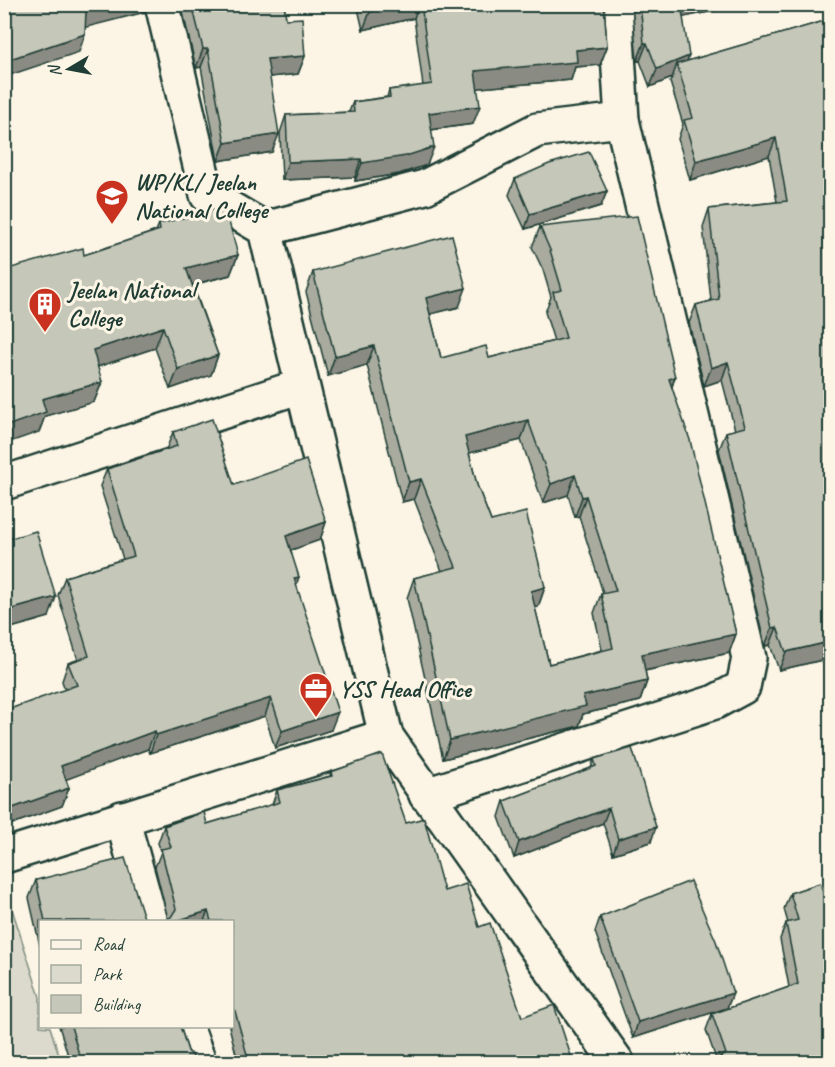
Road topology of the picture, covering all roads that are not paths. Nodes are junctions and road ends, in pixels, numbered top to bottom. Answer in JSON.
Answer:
{"nodes":[{"id":1,"x":162,"y":4,"type":"edge"},
{"id":2,"x":615,"y":4,"type":"edge"},
{"id":3,"x":622,"y":120,"type":"junction"},
{"id":4,"x":265,"y":229,"type":"junction"},
{"id":5,"x":301,"y":386,"type":"junction"},
{"id":6,"x":4,"y":483,"type":"edge"},
{"id":7,"x":386,"y":736,"type":"junction"},
{"id":8,"x":426,"y":795,"type":"junction"},
{"id":9,"x":122,"y":818,"type":"junction"},
{"id":10,"x":4,"y":856,"type":"edge"},
{"id":11,"x":151,"y":920,"type":"edge"},
{"id":12,"x":187,"y":1028,"type":"edge"},
{"id":13,"x":199,"y":1062,"type":"edge"},
{"id":14,"x":617,"y":1062,"type":"edge"}],
"edges":[{"from":1,"to":4,"type":"street"},
{"from":2,"to":3,"type":"street"},
{"from":3,"to":4,"type":"street"},
{"from":3,"to":8,"type":"street"},
{"from":4,"to":5,"type":"street"},
{"from":5,"to":6,"type":"street"},
{"from":5,"to":7,"type":"street"},
{"from":7,"to":8,"type":"street"},
{"from":7,"to":9,"type":"street"},
{"from":8,"to":14,"type":"street"},
{"from":9,"to":10,"type":"street"},
{"from":9,"to":11,"type":"street"},
{"from":12,"to":13,"type":"street"}]}
